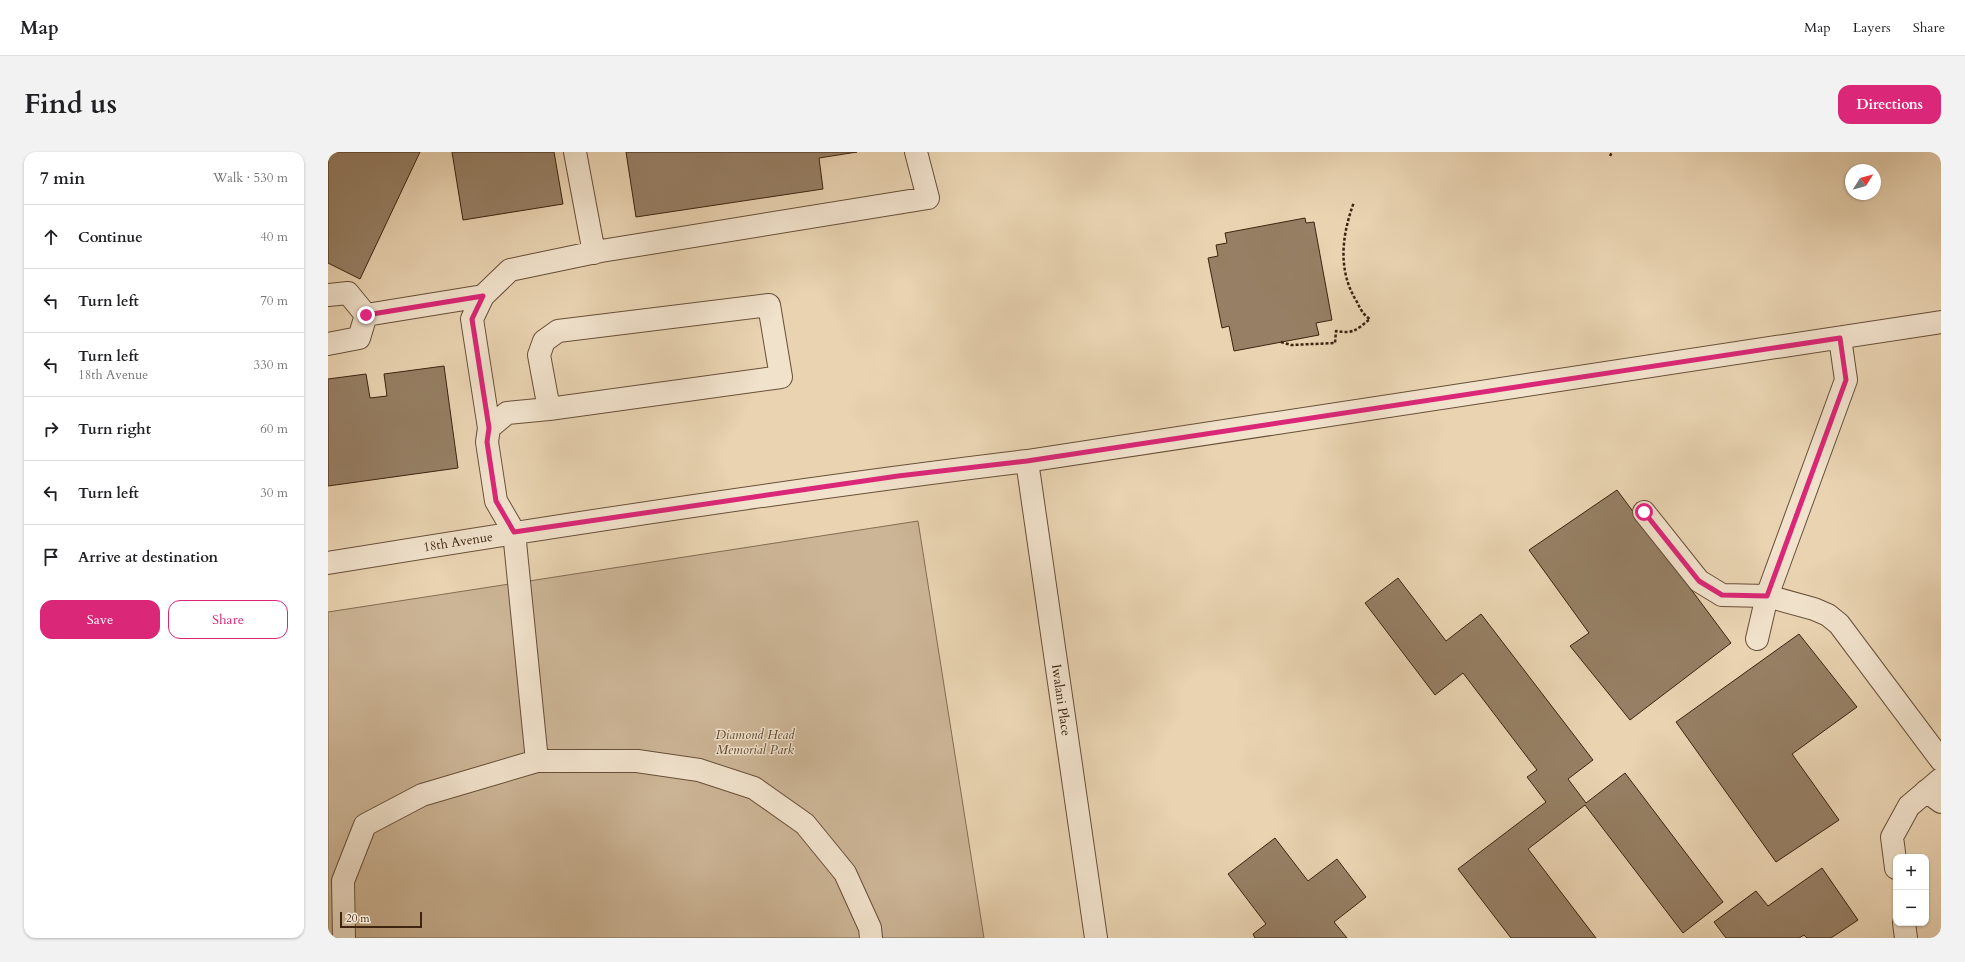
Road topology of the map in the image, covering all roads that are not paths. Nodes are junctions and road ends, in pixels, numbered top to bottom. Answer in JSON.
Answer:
{"nodes":[{"id":1,"x":575,"y":152,"type":"edge"},
{"id":2,"x":916,"y":152,"type":"edge"},
{"id":3,"x":594,"y":253,"type":"junction"},
{"id":4,"x":328,"y":295,"type":"edge"},
{"id":5,"x":483,"y":296,"type":"junction"},
{"id":6,"x":366,"y":315,"type":"junction"},
{"id":7,"x":1941,"y":322,"type":"edge"},
{"id":8,"x":1840,"y":338,"type":"junction"},
{"id":9,"x":328,"y":344,"type":"edge"},
{"id":10,"x":548,"y":409,"type":"junction"},
{"id":11,"x":489,"y":428,"type":"junction"},
{"id":12,"x":1027,"y":461,"type":"junction"},
{"id":13,"x":1644,"y":512,"type":"dead end"},
{"id":14,"x":514,"y":532,"type":"junction"},
{"id":15,"x":328,"y":563,"type":"edge"},
{"id":16,"x":1767,"y":596,"type":"junction"},
{"id":17,"x":1757,"y":639,"type":"dead end"},
{"id":18,"x":1941,"y":760,"type":"edge"},
{"id":19,"x":537,"y":761,"type":"junction"},
{"id":20,"x":1936,"y":791,"type":"edge"},
{"id":21,"x":1894,"y":854,"type":"edge"},
{"id":22,"x":1904,"y":926,"type":"edge"},
{"id":23,"x":344,"y":938,"type":"edge"},
{"id":24,"x":871,"y":938,"type":"edge"},
{"id":25,"x":1096,"y":938,"type":"edge"},
{"id":26,"x":1906,"y":938,"type":"edge"}],
"edges":[{"from":1,"to":3,"type":"street"},
{"from":2,"to":3,"type":"street"},
{"from":3,"to":5,"type":"street"},
{"from":4,"to":6,"type":"street"},
{"from":5,"to":6,"type":"street"},
{"from":5,"to":11,"type":"street"},
{"from":6,"to":9,"type":"street"},
{"from":7,"to":8,"type":"street","name":"18th Avenue"},
{"from":8,"to":12,"type":"street","name":"18th Avenue"},
{"from":8,"to":16,"type":"street"},
{"from":10,"to":10,"type":"street"},
{"from":10,"to":11,"type":"street"},
{"from":11,"to":14,"type":"street"},
{"from":12,"to":14,"type":"street","name":"18th Avenue"},
{"from":12,"to":25,"type":"street","name":"Iwalani Place"},
{"from":13,"to":16,"type":"street"},
{"from":14,"to":15,"type":"street","name":"18th Avenue"},
{"from":14,"to":19,"type":"street"},
{"from":16,"to":17,"type":"street"},
{"from":16,"to":18,"type":"street"},
{"from":19,"to":23,"type":"street"},
{"from":19,"to":24,"type":"street"},
{"from":20,"to":21,"type":"street"},
{"from":22,"to":26,"type":"street"}]}
